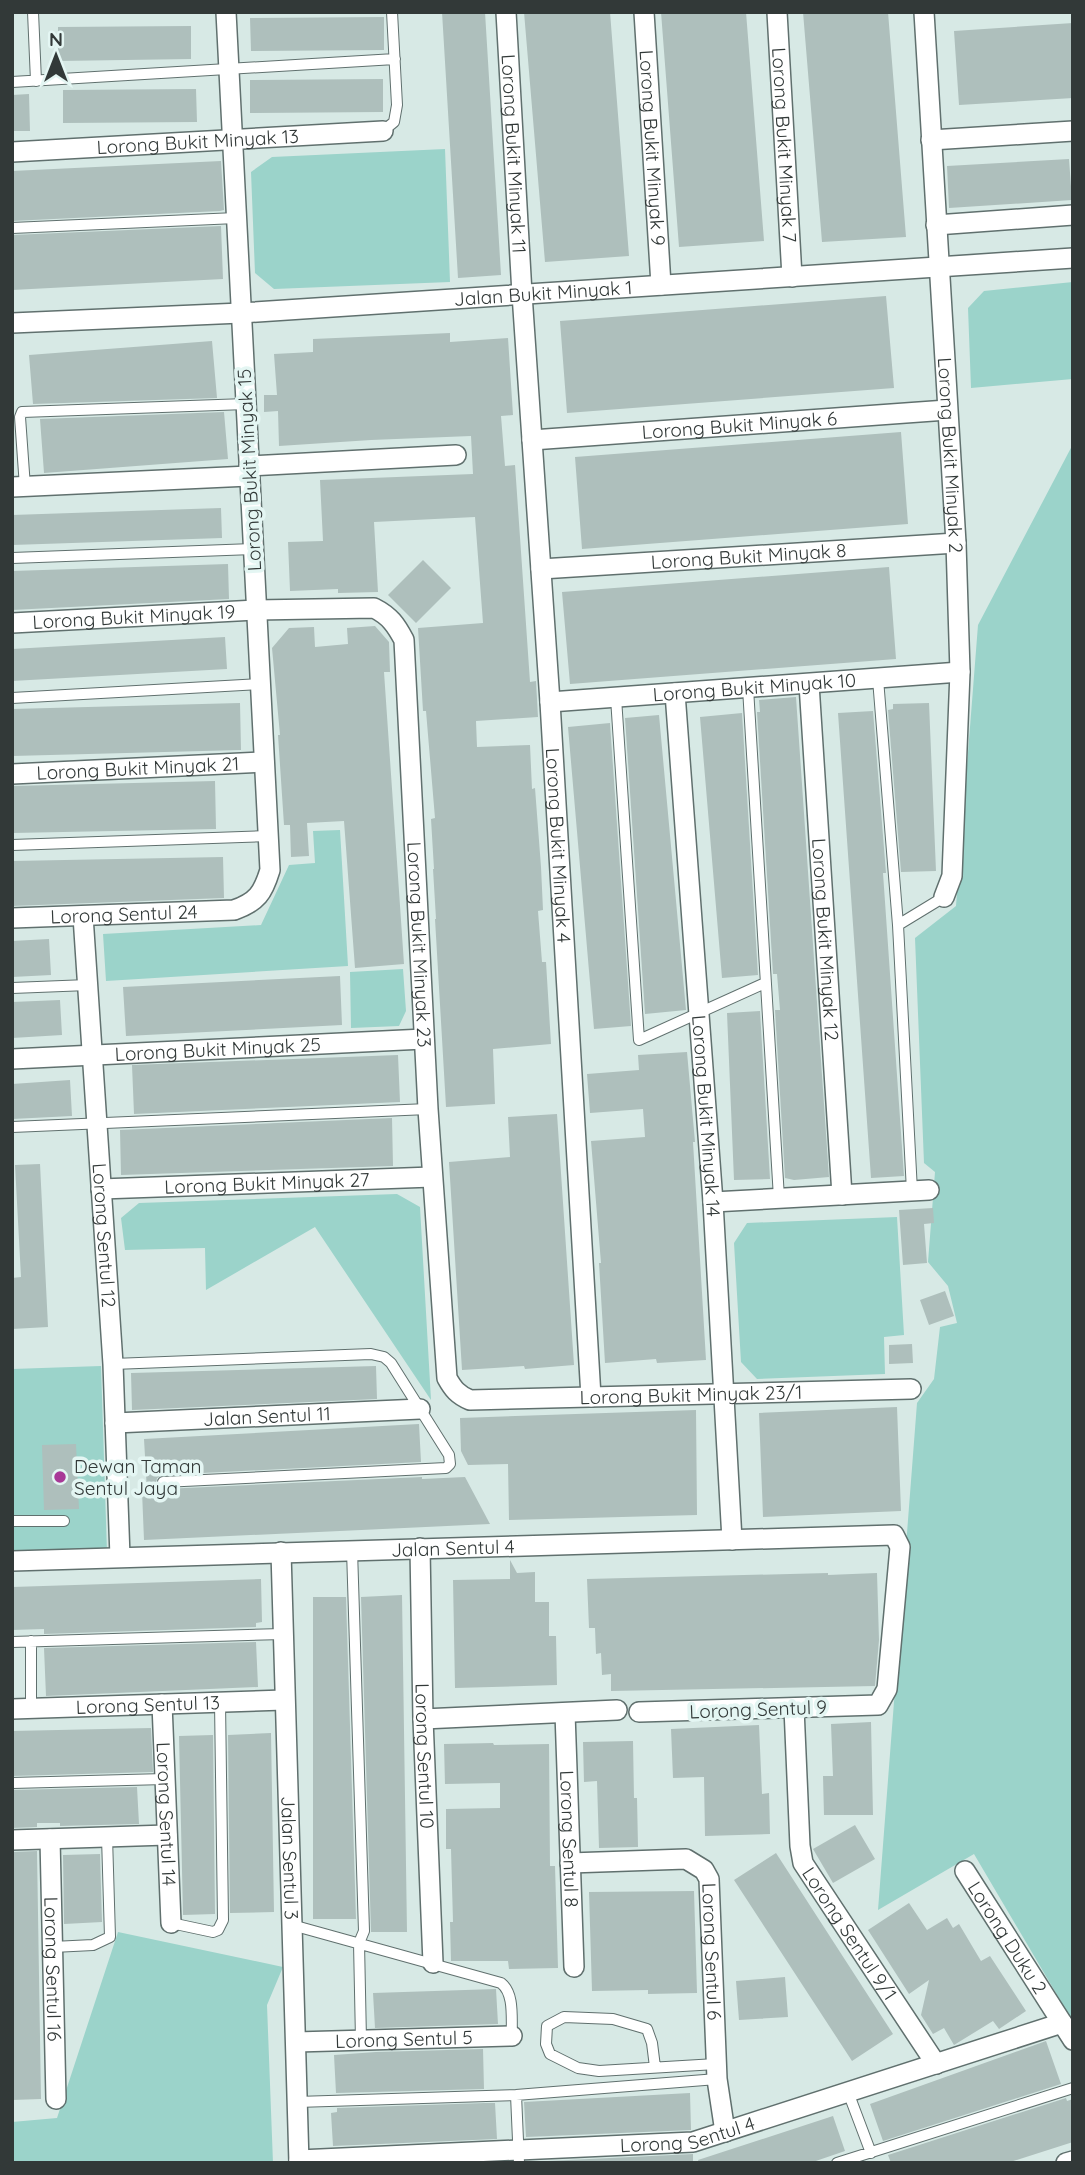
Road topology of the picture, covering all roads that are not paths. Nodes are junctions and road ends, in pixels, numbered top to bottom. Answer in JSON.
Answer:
{"nodes":[{"id":1,"x":33,"y":12,"type":"edge"},
{"id":2,"x":226,"y":12,"type":"edge"},
{"id":3,"x":392,"y":12,"type":"edge"},
{"id":4,"x":506,"y":12,"type":"edge"},
{"id":5,"x":644,"y":12,"type":"edge"},
{"id":6,"x":777,"y":12,"type":"edge"},
{"id":7,"x":924,"y":12,"type":"edge"},
{"id":8,"x":395,"y":59,"type":"junction"},
{"id":9,"x":229,"y":69,"type":"junction"},
{"id":10,"x":36,"y":81,"type":"junction"},
{"id":11,"x":12,"y":82,"type":"edge"},
{"id":12,"x":383,"y":131,"type":"joint"},
{"id":13,"x":1073,"y":131,"type":"edge"},
{"id":14,"x":232,"y":139,"type":"junction"},
{"id":15,"x":931,"y":140,"type":"junction"},
{"id":16,"x":12,"y":152,"type":"edge"},
{"id":17,"x":1073,"y":215,"type":"edge"},
{"id":18,"x":236,"y":218,"type":"junction"},
{"id":19,"x":936,"y":225,"type":"junction"},
{"id":20,"x":12,"y":229,"type":"edge"},
{"id":21,"x":1073,"y":258,"type":"edge"},
{"id":22,"x":938,"y":267,"type":"junction"},
{"id":23,"x":792,"y":276,"type":"junction"},
{"id":24,"x":662,"y":285,"type":"junction"},
{"id":25,"x":522,"y":294,"type":"junction"},
{"id":26,"x":241,"y":313,"type":"junction"},
{"id":27,"x":12,"y":323,"type":"edge"},
{"id":28,"x":246,"y":404,"type":"junction"},
{"id":29,"x":947,"y":410,"type":"junction"},
{"id":30,"x":533,"y":440,"type":"junction"},
{"id":31,"x":456,"y":455,"type":"dead end"},
{"id":32,"x":249,"y":471,"type":"junction"},
{"id":33,"x":18,"y":487,"type":"edge"},
{"id":34,"x":956,"y":543,"type":"junction"},
{"id":35,"x":253,"y":549,"type":"junction"},
{"id":36,"x":12,"y":558,"type":"edge"},
{"id":37,"x":541,"y":569,"type":"junction"},
{"id":38,"x":256,"y":610,"type":"junction"},
{"id":39,"x":12,"y":624,"type":"edge"},
{"id":40,"x":960,"y":672,"type":"junction"},
{"id":41,"x":878,"y":679,"type":"junction"},
{"id":42,"x":260,"y":684,"type":"junction"},
{"id":43,"x":809,"y":684,"type":"junction"},
{"id":44,"x":748,"y":688,"type":"junction"},
{"id":45,"x":676,"y":693,"type":"junction"},
{"id":46,"x":12,"y":698,"type":"edge"},
{"id":47,"x":616,"y":698,"type":"junction"},
{"id":48,"x":550,"y":702,"type":"junction"},
{"id":49,"x":264,"y":762,"type":"junction"},
{"id":50,"x":12,"y":774,"type":"edge"},
{"id":51,"x":268,"y":836,"type":"junction"},
{"id":52,"x":12,"y":845,"type":"edge"},
{"id":53,"x":944,"y":897,"type":"joint"},
{"id":54,"x":234,"y":910,"type":"joint"},
{"id":55,"x":83,"y":915,"type":"junction"},
{"id":56,"x":12,"y":918,"type":"edge"},
{"id":57,"x":898,"y":925,"type":"junction"},
{"id":58,"x":765,"y":983,"type":"junction"},
{"id":59,"x":88,"y":985,"type":"junction"},
{"id":60,"x":12,"y":988,"type":"edge"},
{"id":61,"x":699,"y":1013,"type":"junction"},
{"id":62,"x":424,"y":1039,"type":"junction"},
{"id":63,"x":92,"y":1055,"type":"junction"},
{"id":64,"x":12,"y":1059,"type":"edge"},
{"id":65,"x":428,"y":1109,"type":"junction"},
{"id":66,"x":97,"y":1123,"type":"junction"},
{"id":67,"x":12,"y":1127,"type":"edge"},
{"id":68,"x":432,"y":1177,"type":"junction"},
{"id":69,"x":101,"y":1189,"type":"junction"},
{"id":70,"x":920,"y":1191,"type":"joint"},
{"id":71,"x":842,"y":1195,"type":"junction"},
{"id":72,"x":779,"y":1198,"type":"junction"},
{"id":73,"x":713,"y":1202,"type":"junction"},
{"id":74,"x":113,"y":1364,"type":"junction"},
{"id":75,"x":911,"y":1389,"type":"dead end"},
{"id":76,"x":724,"y":1393,"type":"junction"},
{"id":77,"x":590,"y":1397,"type":"junction"},
{"id":78,"x":470,"y":1400,"type":"joint"},
{"id":79,"x":420,"y":1409,"type":"junction"},
{"id":80,"x":115,"y":1423,"type":"junction"},
{"id":81,"x":163,"y":1482,"type":"dead end"},
{"id":82,"x":12,"y":1521,"type":"edge"},
{"id":83,"x":64,"y":1521,"type":"dead end"},
{"id":84,"x":732,"y":1540,"type":"junction"},
{"id":85,"x":420,"y":1548,"type":"junction"},
{"id":86,"x":352,"y":1550,"type":"junction"},
{"id":87,"x":281,"y":1552,"type":"junction"},
{"id":88,"x":120,"y":1557,"type":"junction"},
{"id":89,"x":12,"y":1561,"type":"edge"},
{"id":90,"x":283,"y":1634,"type":"junction"},
{"id":91,"x":12,"y":1642,"type":"edge"},
{"id":92,"x":31,"y":1642,"type":"junction"},
{"id":93,"x":284,"y":1700,"type":"junction"},
{"id":94,"x":220,"y":1702,"type":"junction"},
{"id":95,"x":162,"y":1704,"type":"junction"},
{"id":96,"x":878,"y":1705,"type":"joint"},
{"id":97,"x":794,"y":1708,"type":"junction"},
{"id":98,"x":22,"y":1709,"type":"edge"},
{"id":99,"x":617,"y":1710,"type":"dead end"},
{"id":100,"x":639,"y":1712,"type":"dead end"},
{"id":101,"x":565,"y":1713,"type":"junction"},
{"id":102,"x":423,"y":1719,"type":"junction"},
{"id":103,"x":165,"y":1779,"type":"junction"},
{"id":104,"x":12,"y":1783,"type":"edge"},
{"id":105,"x":167,"y":1835,"type":"junction"},
{"id":106,"x":107,"y":1837,"type":"junction"},
{"id":107,"x":50,"y":1839,"type":"junction"},
{"id":108,"x":12,"y":1840,"type":"edge"},
{"id":109,"x":570,"y":1863,"type":"junction"},
{"id":110,"x":965,"y":1871,"type":"dead end"},
{"id":111,"x":171,"y":1923,"type":"joint"},
{"id":112,"x":292,"y":1924,"type":"junction"},
{"id":113,"x":359,"y":1943,"type":"junction"},
{"id":114,"x":53,"y":1947,"type":"junction"},
{"id":115,"x":433,"y":1963,"type":"junction"},
{"id":116,"x":574,"y":1966,"type":"dead end"},
{"id":117,"x":1067,"y":2032,"type":"edge"},
{"id":118,"x":512,"y":2036,"type":"joint"},
{"id":119,"x":360,"y":2040,"type":"junction"},
{"id":120,"x":296,"y":2042,"type":"junction"},
{"id":121,"x":936,"y":2064,"type":"junction"},
{"id":122,"x":655,"y":2067,"type":"junction"},
{"id":123,"x":717,"y":2071,"type":"junction"},
{"id":124,"x":1073,"y":2088,"type":"edge"},
{"id":125,"x":848,"y":2092,"type":"junction"},
{"id":126,"x":516,"y":2095,"type":"junction"},
{"id":127,"x":56,"y":2099,"type":"dead end"},
{"id":128,"x":297,"y":2102,"type":"junction"},
{"id":129,"x":725,"y":2132,"type":"junction"},
{"id":130,"x":871,"y":2152,"type":"junction"},
{"id":131,"x":519,"y":2156,"type":"edge"},
{"id":132,"x":853,"y":2160,"type":"edge"},
{"id":133,"x":299,"y":2161,"type":"edge"},
{"id":134,"x":1073,"y":2161,"type":"edge"},
{"id":135,"x":837,"y":2163,"type":"edge"},
{"id":136,"x":1066,"y":2163,"type":"edge"}],
"edges":[{"from":1,"to":10,"type":"lane"},
{"from":2,"to":9,"type":"street","name":"Lorong Bukit Minyak 15"},
{"from":3,"to":8,"type":"lane"},
{"from":4,"to":25,"type":"street","name":"Lorong Bukit Minyak 11"},
{"from":5,"to":24,"type":"street","name":"Lorong Bukit Minyak 9"},
{"from":6,"to":23,"type":"street","name":"Lorong Bukit Minyak 7"},
{"from":7,"to":15,"type":"street","name":"Lorong Bukit Minyak 2"},
{"from":8,"to":9,"type":"lane"},
{"from":8,"to":12,"type":"lane"},
{"from":9,"to":10,"type":"lane"},
{"from":9,"to":14,"type":"street","name":"Lorong Bukit Minyak 15"},
{"from":10,"to":11,"type":"lane"},
{"from":12,"to":14,"type":"street","name":"Lorong Bukit Minyak 13"},
{"from":13,"to":15,"type":"street"},
{"from":14,"to":16,"type":"street","name":"Lorong Bukit Minyak 13"},
{"from":14,"to":18,"type":"street","name":"Lorong Bukit Minyak 15"},
{"from":15,"to":19,"type":"street","name":"Lorong Bukit Minyak 2"},
{"from":17,"to":19,"type":"street"},
{"from":18,"to":20,"type":"lane"},
{"from":18,"to":26,"type":"street","name":"Lorong Bukit Minyak 15"},
{"from":19,"to":22,"type":"street","name":"Lorong Bukit Minyak 2"},
{"from":21,"to":22,"type":"street","name":"Jalan Bukit Minyak 1"},
{"from":22,"to":23,"type":"street","name":"Jalan Bukit Minyak 1"},
{"from":22,"to":29,"type":"street","name":"Lorong Bukit Minyak 2"},
{"from":23,"to":24,"type":"street","name":"Jalan Bukit Minyak 1"},
{"from":24,"to":25,"type":"street","name":"Jalan Bukit Minyak 1"},
{"from":25,"to":26,"type":"street","name":"Jalan Bukit Minyak 1"},
{"from":25,"to":30,"type":"street","name":"Lorong Bukit Minyak 4"},
{"from":26,"to":27,"type":"street","name":"Jalan Bukit Minyak 1"},
{"from":26,"to":28,"type":"street","name":"Lorong Bukit Minyak 15"},
{"from":28,"to":32,"type":"street","name":"Lorong Bukit Minyak 15"},
{"from":28,"to":33,"type":"lane"},
{"from":29,"to":30,"type":"street","name":"Lorong Bukit Minyak 6"},
{"from":29,"to":34,"type":"street","name":"Lorong Bukit Minyak 2"},
{"from":30,"to":37,"type":"street","name":"Lorong Bukit Minyak 4"},
{"from":31,"to":32,"type":"street"},
{"from":32,"to":33,"type":"street"},
{"from":32,"to":35,"type":"street","name":"Lorong Bukit Minyak 15"},
{"from":34,"to":37,"type":"street","name":"Lorong Bukit Minyak 8"},
{"from":34,"to":40,"type":"street","name":"Lorong Bukit Minyak 2"},
{"from":35,"to":36,"type":"lane"},
{"from":35,"to":38,"type":"street","name":"Lorong Bukit Minyak 15"},
{"from":37,"to":48,"type":"street","name":"Lorong Bukit Minyak 4"},
{"from":38,"to":39,"type":"street","name":"Lorong Bukit Minyak 19"},
{"from":38,"to":42,"type":"street","name":"Lorong Bukit Minyak 15"},
{"from":38,"to":62,"type":"street","name":"Lorong Bukit Minyak 23"},
{"from":40,"to":41,"type":"street","name":"Lorong Bukit Minyak 10"},
{"from":40,"to":53,"type":"street","name":"Lorong Bukit Minyak 2"},
{"from":41,"to":43,"type":"street","name":"Lorong Bukit Minyak 10"},
{"from":41,"to":57,"type":"lane"},
{"from":42,"to":46,"type":"lane"},
{"from":42,"to":49,"type":"street","name":"Lorong Bukit Minyak 15"},
{"from":43,"to":44,"type":"street","name":"Lorong Bukit Minyak 10"},
{"from":43,"to":71,"type":"street","name":"Lorong Bukit Minyak 12"},
{"from":44,"to":45,"type":"street","name":"Lorong Bukit Minyak 10"},
{"from":44,"to":58,"type":"lane"},
{"from":45,"to":47,"type":"street","name":"Lorong Bukit Minyak 10"},
{"from":45,"to":61,"type":"street","name":"Lorong Bukit Minyak 14"},
{"from":47,"to":48,"type":"street","name":"Lorong Bukit Minyak 10"},
{"from":47,"to":61,"type":"lane"},
{"from":48,"to":77,"type":"street","name":"Lorong Bukit Minyak 4"},
{"from":49,"to":50,"type":"street","name":"Lorong Bukit Minyak 21"},
{"from":49,"to":51,"type":"street","name":"Lorong Bukit Minyak 15"},
{"from":51,"to":52,"type":"lane"},
{"from":51,"to":54,"type":"street","name":"Lorong Bukit Minyak 15"},
{"from":53,"to":57,"type":"lane"},
{"from":54,"to":55,"type":"street","name":"Lorong Sentul 24"},
{"from":55,"to":56,"type":"street","name":"Lorong Sentul 24"},
{"from":55,"to":59,"type":"street","name":"Lorong Sentul 12"},
{"from":57,"to":70,"type":"lane"},
{"from":58,"to":61,"type":"lane"},
{"from":58,"to":72,"type":"lane"},
{"from":59,"to":60,"type":"lane"},
{"from":59,"to":63,"type":"street","name":"Lorong Sentul 12"},
{"from":61,"to":73,"type":"street","name":"Lorong Bukit Minyak 14"},
{"from":62,"to":63,"type":"street","name":"Lorong Bukit Minyak 25"},
{"from":62,"to":65,"type":"street","name":"Lorong Bukit Minyak 23"},
{"from":63,"to":64,"type":"street","name":"Lorong Bukit Minyak 25"},
{"from":63,"to":66,"type":"street","name":"Lorong Sentul 12"},
{"from":65,"to":66,"type":"lane"},
{"from":65,"to":68,"type":"street","name":"Lorong Bukit Minyak 23"},
{"from":66,"to":67,"type":"lane"},
{"from":66,"to":69,"type":"street","name":"Lorong Sentul 12"},
{"from":68,"to":69,"type":"street","name":"Lorong Bukit Minyak 27"},
{"from":68,"to":78,"type":"street","name":"Lorong Bukit Minyak 23"},
{"from":69,"to":74,"type":"street","name":"Lorong Sentul 12"},
{"from":70,"to":71,"type":"street"},
{"from":71,"to":72,"type":"street"},
{"from":72,"to":73,"type":"street"},
{"from":73,"to":76,"type":"street","name":"Lorong Bukit Minyak 14"},
{"from":74,"to":79,"type":"lane"},
{"from":74,"to":80,"type":"street","name":"Lorong Sentul 12"},
{"from":75,"to":76,"type":"street","name":"Lorong Bukit Minyak 23/1"},
{"from":76,"to":77,"type":"street","name":"Lorong Bukit Minyak 23/1"},
{"from":76,"to":84,"type":"street","name":"Lorong Bukit Minyak 14"},
{"from":77,"to":78,"type":"street","name":"Lorong Bukit Minyak 23/1"},
{"from":79,"to":80,"type":"street","name":"Jalan Sentul 11"},
{"from":79,"to":81,"type":"lane"},
{"from":80,"to":88,"type":"street","name":"Lorong Sentul 12"},
{"from":82,"to":83,"type":"lane"},
{"from":84,"to":85,"type":"street","name":"Jalan Sentul 4"},
{"from":84,"to":96,"type":"street","name":"Jalan Sentul 4"},
{"from":85,"to":86,"type":"street","name":"Jalan Sentul 4"},
{"from":85,"to":102,"type":"street","name":"Lorong Sentul 10"},
{"from":86,"to":87,"type":"street","name":"Jalan Sentul 4"},
{"from":86,"to":113,"type":"lane"},
{"from":87,"to":88,"type":"street","name":"Jalan Sentul 4"},
{"from":87,"to":90,"type":"street","name":"Jalan Sentul 3"},
{"from":88,"to":89,"type":"street","name":"Jalan Sentul 4"},
{"from":90,"to":92,"type":"lane"},
{"from":90,"to":93,"type":"street","name":"Jalan Sentul 3"},
{"from":91,"to":92,"type":"lane"},
{"from":92,"to":98,"type":"lane"},
{"from":93,"to":94,"type":"street","name":"Lorong Sentul 13"},
{"from":93,"to":112,"type":"street","name":"Jalan Sentul 3"},
{"from":94,"to":95,"type":"street","name":"Lorong Sentul 13"},
{"from":94,"to":111,"type":"lane"},
{"from":95,"to":98,"type":"street","name":"Lorong Sentul 13"},
{"from":95,"to":103,"type":"street","name":"Lorong Sentul 14"},
{"from":96,"to":97,"type":"street","name":"Lorong Sentul 9"},
{"from":97,"to":100,"type":"street","name":"Lorong Sentul 9"},
{"from":97,"to":121,"type":"street","name":"Lorong Sentul 9/1"},
{"from":99,"to":101,"type":"street"},
{"from":101,"to":102,"type":"street"},
{"from":101,"to":109,"type":"street","name":"Lorong Sentul 8"},
{"from":102,"to":115,"type":"street","name":"Lorong Sentul 10"},
{"from":103,"to":104,"type":"lane"},
{"from":103,"to":105,"type":"street","name":"Lorong Sentul 14"},
{"from":105,"to":106,"type":"street"},
{"from":105,"to":111,"type":"street","name":"Lorong Sentul 14"},
{"from":106,"to":107,"type":"street"},
{"from":106,"to":114,"type":"lane"},
{"from":107,"to":108,"type":"street"},
{"from":107,"to":114,"type":"street","name":"Lorong Sentul 16"},
{"from":109,"to":116,"type":"street","name":"Lorong Sentul 8"},
{"from":109,"to":123,"type":"street","name":"Lorong Sentul 6"},
{"from":110,"to":117,"type":"street","name":"Lorong Duku 2"},
{"from":112,"to":113,"type":"lane"},
{"from":112,"to":120,"type":"street","name":"Jalan Sentul 3"},
{"from":113,"to":115,"type":"lane"},
{"from":113,"to":119,"type":"lane"},
{"from":114,"to":127,"type":"street","name":"Lorong Sentul 16"},
{"from":115,"to":118,"type":"lane"},
{"from":117,"to":121,"type":"street","name":"Lorong Sentul 4"},
{"from":118,"to":119,"type":"street","name":"Lorong Sentul 5"},
{"from":119,"to":120,"type":"street","name":"Lorong Sentul 5"},
{"from":120,"to":128,"type":"street","name":"Jalan Sentul 3"},
{"from":121,"to":125,"type":"street","name":"Lorong Sentul 4"},
{"from":122,"to":122,"type":"lane"},
{"from":122,"to":123,"type":"lane"},
{"from":123,"to":126,"type":"lane"},
{"from":123,"to":129,"type":"street","name":"Lorong Sentul 6"},
{"from":124,"to":130,"type":"lane"},
{"from":125,"to":129,"type":"street","name":"Lorong Sentul 4"},
{"from":125,"to":130,"type":"lane"},
{"from":126,"to":128,"type":"lane"},
{"from":126,"to":131,"type":"lane"},
{"from":128,"to":133,"type":"street","name":"Jalan Sentul 3"},
{"from":129,"to":131,"type":"street","name":"Lorong Sentul 4"},
{"from":130,"to":132,"type":"lane"},
{"from":131,"to":133,"type":"street","name":"Lorong Sentul 4"},
{"from":132,"to":135,"type":"lane"},
{"from":134,"to":136,"type":"street"}]}
